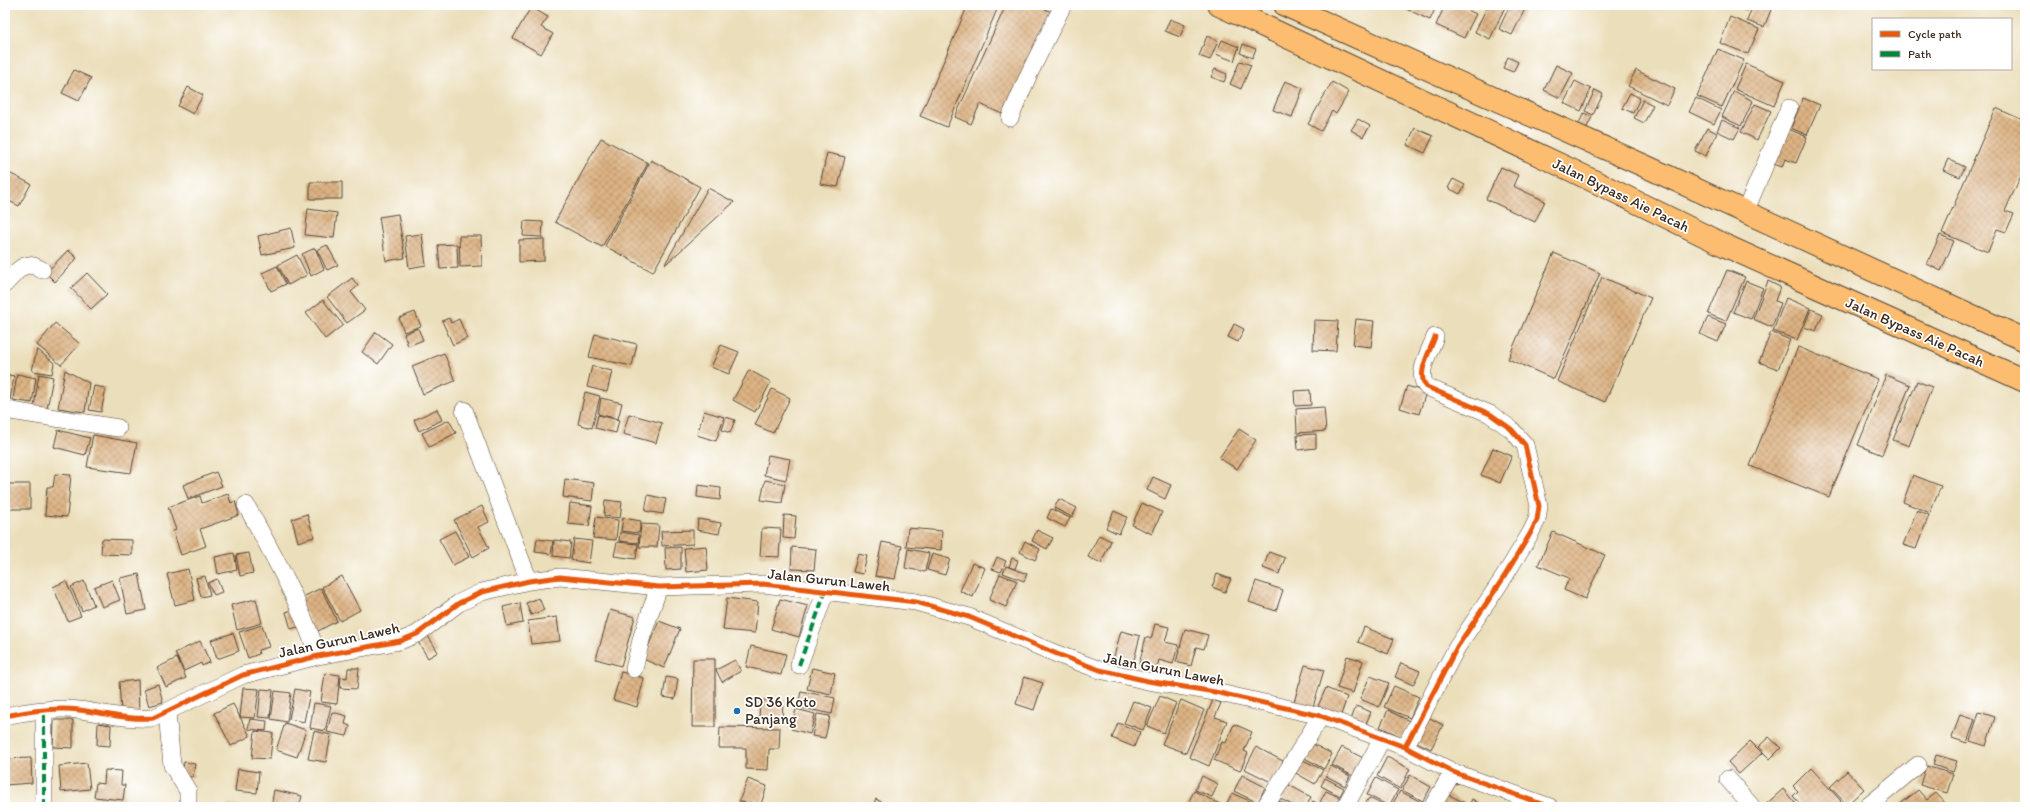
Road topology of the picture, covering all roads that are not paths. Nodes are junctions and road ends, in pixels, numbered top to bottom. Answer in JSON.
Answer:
{"nodes":[{"id":1,"x":1063,"y":5,"type":"edge"},
{"id":2,"x":1219,"y":5,"type":"edge"},
{"id":3,"x":1285,"y":5,"type":"edge"},
{"id":4,"x":1789,"y":108,"type":"dead end"},
{"id":5,"x":1010,"y":118,"type":"dead end"},
{"id":6,"x":1745,"y":212,"type":"junction"},
{"id":7,"x":42,"y":270,"type":"dead end"},
{"id":8,"x":5,"y":284,"type":"edge"},
{"id":9,"x":1435,"y":337,"type":"dead end"},
{"id":10,"x":2025,"y":340,"type":"edge"},
{"id":11,"x":2025,"y":381,"type":"edge"},
{"id":12,"x":5,"y":410,"type":"edge"},
{"id":13,"x":464,"y":410,"type":"dead end"},
{"id":14,"x":118,"y":428,"type":"dead end"},
{"id":15,"x":246,"y":505,"type":"dead end"},
{"id":16,"x":529,"y":581,"type":"junction"},
{"id":17,"x":659,"y":587,"type":"junction"},
{"id":18,"x":826,"y":590,"type":"junction"},
{"id":19,"x":318,"y":656,"type":"junction"},
{"id":20,"x":799,"y":665,"type":"dead end"},
{"id":21,"x":634,"y":669,"type":"dead end"},
{"id":22,"x":44,"y":710,"type":"junction"},
{"id":23,"x":166,"y":713,"type":"junction"},
{"id":24,"x":5,"y":716,"type":"edge"},
{"id":25,"x":1321,"y":716,"type":"junction"},
{"id":26,"x":1382,"y":739,"type":"junction"},
{"id":27,"x":1405,"y":747,"type":"junction"},
{"id":28,"x":1918,"y":765,"type":"dead end"},
{"id":29,"x":1453,"y":772,"type":"junction"},
{"id":30,"x":1728,"y":779,"type":"dead end"},
{"id":31,"x":44,"y":807,"type":"edge"},
{"id":32,"x":188,"y":807,"type":"edge"},
{"id":33,"x":1265,"y":807,"type":"edge"},
{"id":34,"x":1345,"y":807,"type":"edge"},
{"id":35,"x":1432,"y":807,"type":"edge"},
{"id":36,"x":1550,"y":807,"type":"edge"},
{"id":37,"x":1752,"y":807,"type":"edge"},
{"id":38,"x":1867,"y":807,"type":"edge"}],
"edges":[{"from":1,"to":5,"type":"street"},
{"from":2,"to":11,"type":"highway","name":"Jalan Bypass Aie Pacah"},
{"from":3,"to":6,"type":"highway"},
{"from":4,"to":6,"type":"street"},
{"from":6,"to":10,"type":"highway"},
{"from":7,"to":8,"type":"street"},
{"from":9,"to":27,"type":"street"},
{"from":12,"to":14,"type":"street"},
{"from":13,"to":16,"type":"street"},
{"from":15,"to":19,"type":"street"},
{"from":16,"to":17,"type":"street","name":"Jalan Gurun Laweh"},
{"from":16,"to":19,"type":"street","name":"Jalan Gurun Laweh"},
{"from":17,"to":18,"type":"street","name":"Jalan Gurun Laweh"},
{"from":17,"to":21,"type":"street"},
{"from":18,"to":20,"type":"street"},
{"from":18,"to":25,"type":"street","name":"Jalan Gurun Laweh"},
{"from":19,"to":23,"type":"street","name":"Jalan Gurun Laweh"},
{"from":22,"to":23,"type":"street","name":"Jalan Gurun Laweh"},
{"from":22,"to":24,"type":"street","name":"Jalan Gurun Laweh"},
{"from":22,"to":31,"type":"street"},
{"from":23,"to":32,"type":"street"},
{"from":25,"to":26,"type":"street","name":"Jalan Gurun Laweh"},
{"from":25,"to":33,"type":"street"},
{"from":26,"to":27,"type":"street","name":"Jalan Gurun Laweh"},
{"from":26,"to":34,"type":"street"},
{"from":27,"to":29,"type":"street","name":"Jalan Gurun Laweh"},
{"from":28,"to":38,"type":"street"},
{"from":29,"to":35,"type":"street"},
{"from":29,"to":36,"type":"street","name":"Jalan Gurun Laweh"},
{"from":30,"to":37,"type":"street"}]}
